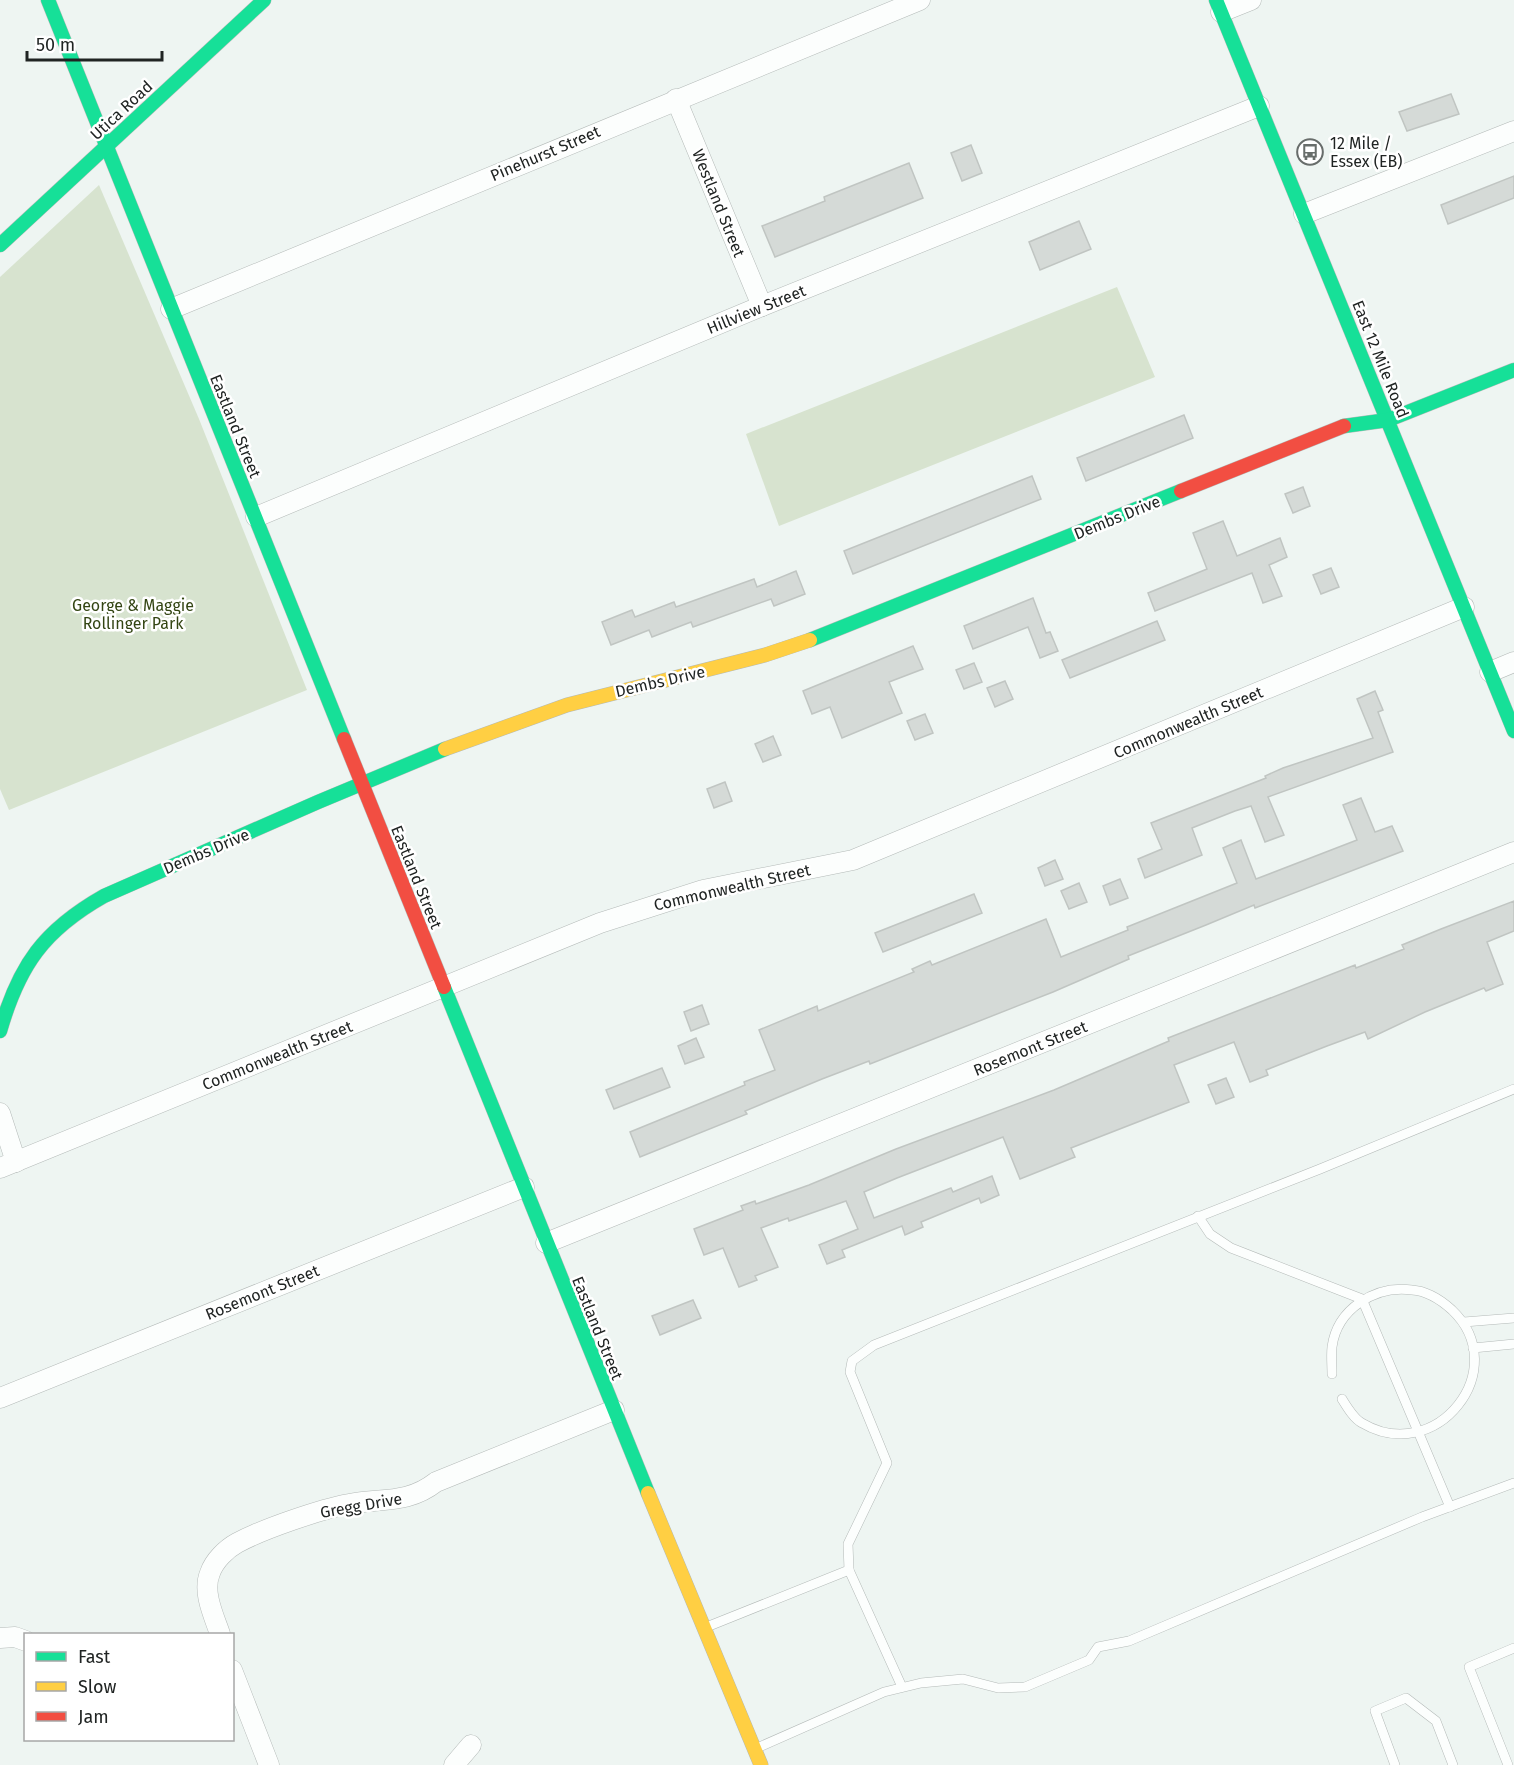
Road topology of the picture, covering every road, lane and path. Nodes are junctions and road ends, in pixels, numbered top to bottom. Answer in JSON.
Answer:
{"nodes":[{"id":1,"x":48,"y":0,"type":"edge"},
{"id":2,"x":264,"y":0,"type":"edge"},
{"id":3,"x":921,"y":0,"type":"edge"},
{"id":4,"x":1251,"y":0,"type":"edge"},
{"id":5,"x":1218,"y":6,"type":"edge"},
{"id":6,"x":676,"y":99,"type":"junction"},
{"id":7,"x":1259,"y":106,"type":"junction"},
{"id":8,"x":1514,"y":131,"type":"edge"},
{"id":9,"x":105,"y":147,"type":"junction"},
{"id":10,"x":1304,"y":214,"type":"junction"},
{"id":11,"x":0,"y":245,"type":"edge"},
{"id":12,"x":762,"y":306,"type":"junction"},
{"id":13,"x":171,"y":309,"type":"junction"},
{"id":14,"x":1514,"y":370,"type":"edge"},
{"id":15,"x":1388,"y":420,"type":"junction"},
{"id":16,"x":256,"y":517,"type":"junction"},
{"id":17,"x":1464,"y":607,"type":"junction"},
{"id":18,"x":1514,"y":663,"type":"edge"},
{"id":19,"x":1490,"y":672,"type":"junction"},
{"id":20,"x":1514,"y":731,"type":"edge"},
{"id":21,"x":362,"y":784,"type":"junction"},
{"id":22,"x":1514,"y":852,"type":"edge"},
{"id":23,"x":443,"y":986,"type":"junction"},
{"id":24,"x":0,"y":1031,"type":"edge"},
{"id":25,"x":1514,"y":1089,"type":"edge"},
{"id":26,"x":0,"y":1113,"type":"edge"},
{"id":27,"x":8,"y":1165,"type":"edge"},
{"id":28,"x":524,"y":1187,"type":"junction"},
{"id":29,"x":1198,"y":1216,"type":"junction"},
{"id":30,"x":546,"y":1243,"type":"junction"},
{"id":31,"x":1362,"y":1299,"type":"junction"},
{"id":32,"x":1514,"y":1318,"type":"edge"},
{"id":33,"x":1464,"y":1322,"type":"junction"},
{"id":34,"x":1514,"y":1344,"type":"edge"},
{"id":35,"x":1473,"y":1348,"type":"junction"},
{"id":36,"x":1332,"y":1374,"type":"dead end"},
{"id":37,"x":0,"y":1398,"type":"edge"},
{"id":38,"x":1342,"y":1399,"type":"dead end"},
{"id":39,"x":614,"y":1410,"type":"junction"},
{"id":40,"x":1419,"y":1432,"type":"junction"},
{"id":41,"x":1514,"y":1483,"type":"edge"},
{"id":42,"x":1450,"y":1507,"type":"junction"},
{"id":43,"x":849,"y":1570,"type":"junction"},
{"id":44,"x":702,"y":1629,"type":"junction"},
{"id":45,"x":219,"y":1633,"type":"edge"},
{"id":46,"x":0,"y":1638,"type":"edge"},
{"id":47,"x":24,"y":1640,"type":"edge"},
{"id":48,"x":1514,"y":1648,"type":"edge"},
{"id":49,"x":234,"y":1675,"type":"edge"},
{"id":50,"x":902,"y":1688,"type":"junction"},
{"id":51,"x":471,"y":1745,"type":"dead end"},
{"id":52,"x":755,"y":1749,"type":"junction"},
{"id":53,"x":269,"y":1765,"type":"edge"},
{"id":54,"x":454,"y":1765,"type":"edge"},
{"id":55,"x":761,"y":1765,"type":"edge"},
{"id":56,"x":1395,"y":1765,"type":"edge"},
{"id":57,"x":1454,"y":1765,"type":"edge"},
{"id":58,"x":1508,"y":1765,"type":"edge"}],
"edges":[{"from":1,"to":9,"type":"street","name":"Eastland Street"},
{"from":2,"to":9,"type":"street","name":"Utica Road"},
{"from":3,"to":6,"type":"street","name":"Pinehurst Street"},
{"from":4,"to":5,"type":"street"},
{"from":5,"to":7,"type":"street","name":"East 12 Mile Road"},
{"from":6,"to":12,"type":"street","name":"Westland Street"},
{"from":6,"to":13,"type":"street","name":"Pinehurst Street"},
{"from":7,"to":10,"type":"street","name":"East 12 Mile Road"},
{"from":7,"to":12,"type":"street","name":"Hillview Street"},
{"from":8,"to":10,"type":"street"},
{"from":9,"to":11,"type":"street","name":"Utica Road"},
{"from":9,"to":13,"type":"street","name":"Eastland Street"},
{"from":10,"to":15,"type":"street","name":"East 12 Mile Road"},
{"from":12,"to":16,"type":"street","name":"Hillview Street"},
{"from":13,"to":16,"type":"street","name":"Eastland Street"},
{"from":14,"to":15,"type":"street","name":"Dembs Drive"},
{"from":15,"to":17,"type":"street","name":"East 12 Mile Road"},
{"from":15,"to":21,"type":"street","name":"Dembs Drive"},
{"from":16,"to":21,"type":"street","name":"Eastland Street"},
{"from":17,"to":19,"type":"street","name":"East 12 Mile Road"},
{"from":17,"to":23,"type":"street","name":"Commonwealth Street"},
{"from":18,"to":19,"type":"street"},
{"from":19,"to":20,"type":"street","name":"East 12 Mile Road"},
{"from":21,"to":23,"type":"street","name":"Eastland Street"},
{"from":21,"to":24,"type":"street","name":"Dembs Drive"},
{"from":22,"to":30,"type":"street","name":"Rosemont Street"},
{"from":23,"to":27,"type":"street","name":"Commonwealth Street"},
{"from":23,"to":28,"type":"street","name":"Eastland Street"},
{"from":25,"to":29,"type":"lane"},
{"from":26,"to":27,"type":"street"},
{"from":28,"to":30,"type":"street","name":"Eastland Street"},
{"from":28,"to":37,"type":"street","name":"Rosemont Street"},
{"from":29,"to":31,"type":"lane"},
{"from":29,"to":43,"type":"lane"},
{"from":30,"to":39,"type":"street","name":"Eastland Street"},
{"from":31,"to":33,"type":"lane"},
{"from":31,"to":36,"type":"lane"},
{"from":31,"to":40,"type":"lane"},
{"from":32,"to":33,"type":"lane"},
{"from":33,"to":35,"type":"lane"},
{"from":34,"to":35,"type":"lane"},
{"from":35,"to":40,"type":"lane"},
{"from":38,"to":40,"type":"lane"},
{"from":39,"to":44,"type":"street","name":"Eastland Street"},
{"from":39,"to":45,"type":"street","name":"Gregg Drive"},
{"from":40,"to":42,"type":"lane"},
{"from":41,"to":42,"type":"lane"},
{"from":42,"to":50,"type":"lane"},
{"from":43,"to":44,"type":"lane"},
{"from":43,"to":50,"type":"lane"},
{"from":44,"to":52,"type":"street","name":"Eastland Street"},
{"from":46,"to":47,"type":"street"},
{"from":48,"to":58,"type":"lane"},
{"from":49,"to":53,"type":"street"},
{"from":50,"to":52,"type":"lane"},
{"from":51,"to":54,"type":"street"},
{"from":52,"to":55,"type":"street","name":"Eastland Street"},
{"from":56,"to":57,"type":"lane"}]}
